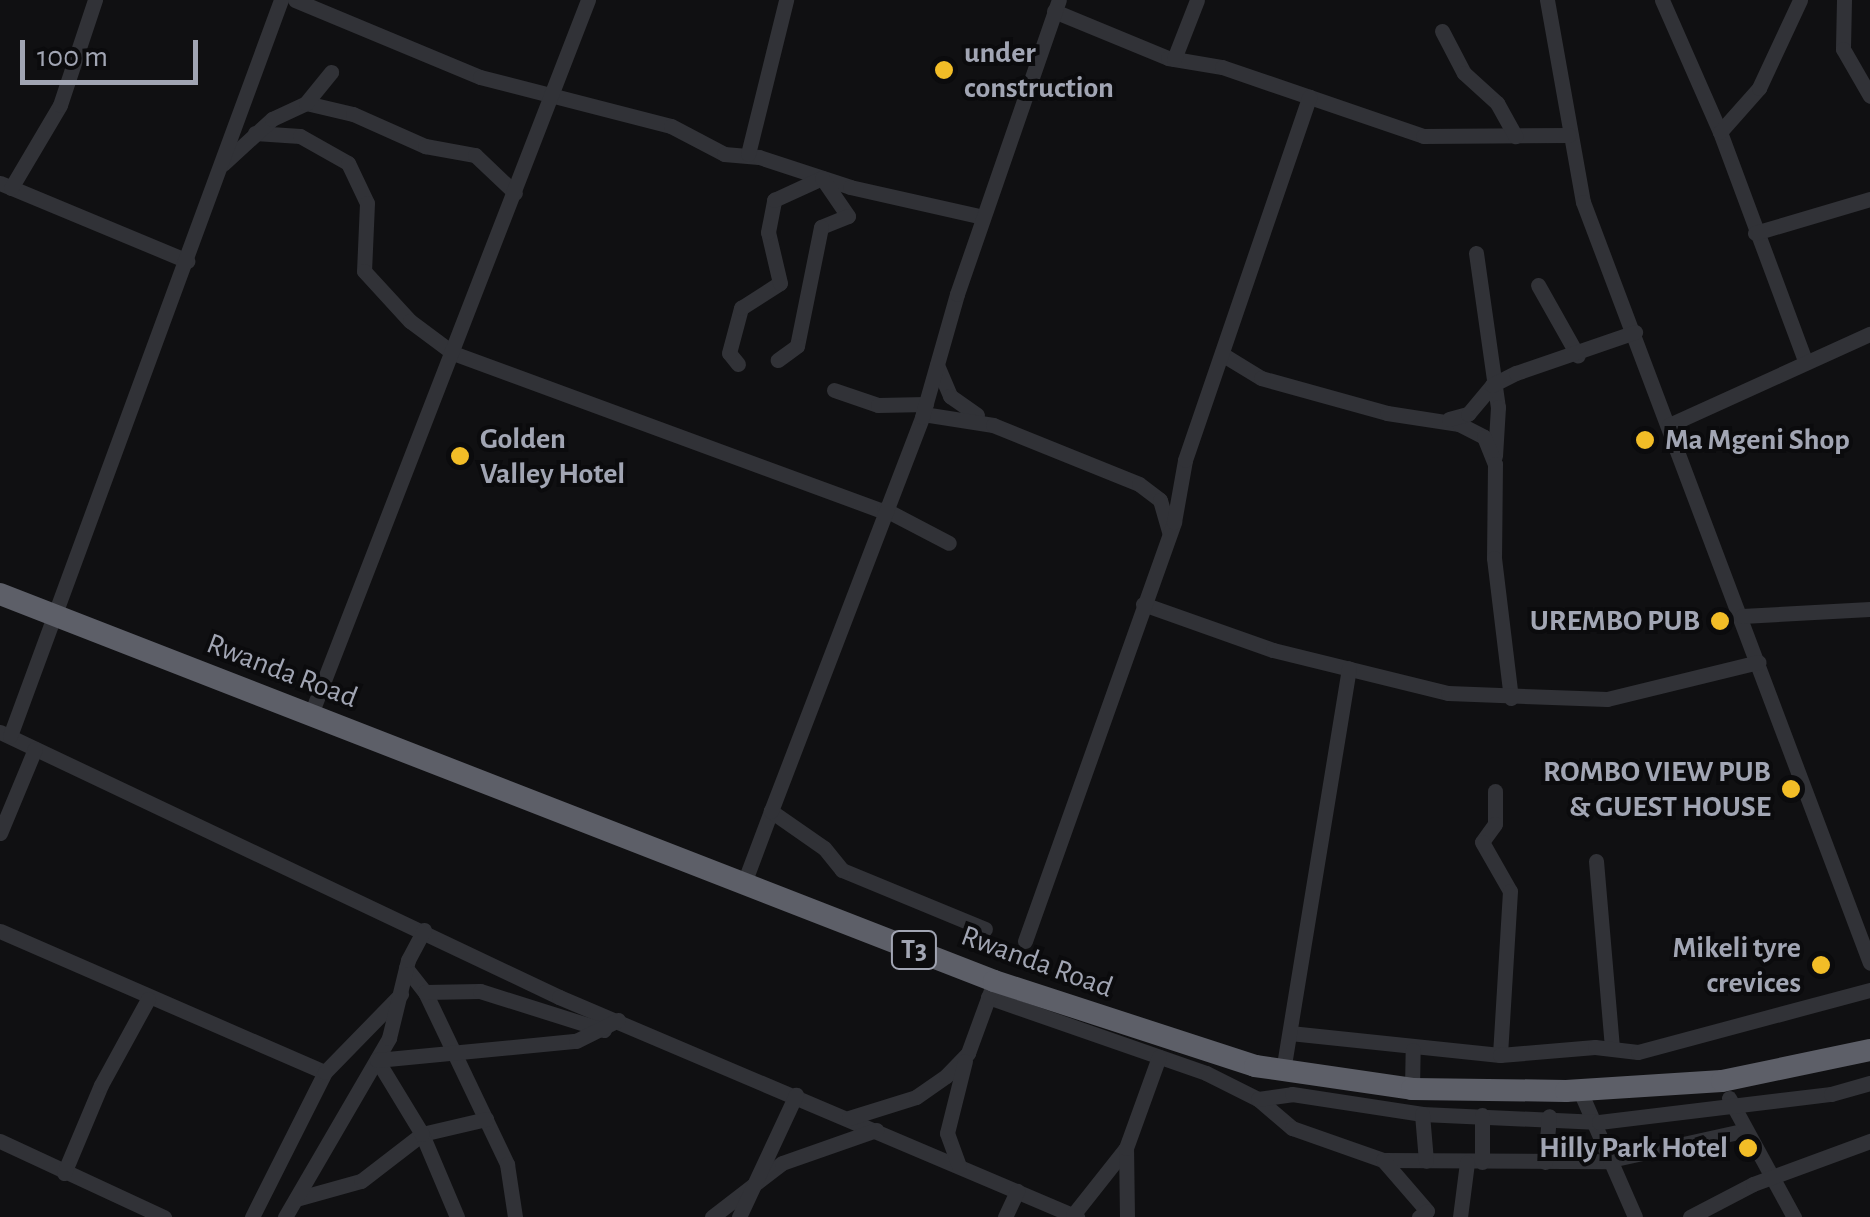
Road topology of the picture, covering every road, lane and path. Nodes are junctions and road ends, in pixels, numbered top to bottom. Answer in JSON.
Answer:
{"nodes":[{"id":1,"x":95,"y":0,"type":"edge"},
{"id":2,"x":280,"y":0,"type":"edge"},
{"id":3,"x":295,"y":0,"type":"edge"},
{"id":4,"x":588,"y":0,"type":"edge"},
{"id":5,"x":786,"y":0,"type":"edge"},
{"id":6,"x":1198,"y":0,"type":"edge"},
{"id":7,"x":1546,"y":0,"type":"edge"},
{"id":8,"x":1662,"y":0,"type":"edge"},
{"id":9,"x":1800,"y":0,"type":"edge"},
{"id":10,"x":1844,"y":0,"type":"edge"},
{"id":11,"x":1056,"y":5,"type":"edge"},
{"id":12,"x":1442,"y":31,"type":"dead end"},
{"id":13,"x":1174,"y":59,"type":"junction"},
{"id":14,"x":331,"y":72,"type":"dead end"},
{"id":15,"x":552,"y":96,"type":"junction"},
{"id":16,"x":1870,"y":96,"type":"edge"},
{"id":17,"x":1309,"y":97,"type":"junction"},
{"id":18,"x":306,"y":103,"type":"junction"},
{"id":19,"x":1720,"y":132,"type":"junction"},
{"id":20,"x":255,"y":133,"type":"junction"},
{"id":21,"x":1569,"y":135,"type":"junction"},
{"id":22,"x":1515,"y":136,"type":"junction"},
{"id":23,"x":748,"y":154,"type":"junction"},
{"id":24,"x":220,"y":167,"type":"junction"},
{"id":25,"x":822,"y":178,"type":"junction"},
{"id":26,"x":6,"y":186,"type":"edge"},
{"id":27,"x":515,"y":192,"type":"junction"},
{"id":28,"x":1870,"y":199,"type":"edge"},
{"id":29,"x":983,"y":216,"type":"junction"},
{"id":30,"x":1755,"y":234,"type":"junction"},
{"id":31,"x":1476,"y":252,"type":"dead end"},
{"id":32,"x":187,"y":261,"type":"junction"},
{"id":33,"x":1538,"y":285,"type":"dead end"},
{"id":34,"x":1634,"y":332,"type":"junction"},
{"id":35,"x":1870,"y":334,"type":"edge"},
{"id":36,"x":453,"y":353,"type":"junction"},
{"id":37,"x":1225,"y":356,"type":"junction"},
{"id":38,"x":1578,"y":356,"type":"junction"},
{"id":39,"x":778,"y":360,"type":"dead end"},
{"id":40,"x":1805,"y":362,"type":"junction"},
{"id":41,"x":738,"y":364,"type":"dead end"},
{"id":42,"x":937,"y":364,"type":"junction"},
{"id":43,"x":1492,"y":385,"type":"junction"},
{"id":44,"x":834,"y":390,"type":"dead end"},
{"id":45,"x":924,"y":409,"type":"junction"},
{"id":46,"x":1440,"y":421,"type":"junction"},
{"id":47,"x":993,"y":425,"type":"junction"},
{"id":48,"x":1669,"y":425,"type":"junction"},
{"id":49,"x":1495,"y":464,"type":"junction"},
{"id":50,"x":883,"y":510,"type":"junction"},
{"id":51,"x":1169,"y":532,"type":"junction"},
{"id":52,"x":949,"y":543,"type":"dead end"},
{"id":53,"x":0,"y":594,"type":"edge"},
{"id":54,"x":1143,"y":604,"type":"junction"},
{"id":55,"x":1870,"y":610,"type":"edge"},
{"id":56,"x":55,"y":615,"type":"junction"},
{"id":57,"x":1742,"y":616,"type":"junction"},
{"id":58,"x":1759,"y":662,"type":"junction"},
{"id":59,"x":1349,"y":668,"type":"junction"},
{"id":60,"x":1511,"y":698,"type":"junction"},
{"id":61,"x":311,"y":714,"type":"junction"},
{"id":62,"x":5,"y":734,"type":"edge"},
{"id":63,"x":36,"y":749,"type":"junction"},
{"id":64,"x":1495,"y":791,"type":"dead end"},
{"id":65,"x":771,"y":812,"type":"junction"},
{"id":66,"x":0,"y":832,"type":"edge"},
{"id":67,"x":1596,"y":861,"type":"dead end"},
{"id":68,"x":744,"y":884,"type":"junction"},
{"id":69,"x":985,"y":929,"type":"dead end"},
{"id":70,"x":424,"y":930,"type":"junction"},
{"id":71,"x":0,"y":931,"type":"edge"},
{"id":72,"x":1025,"y":942,"type":"dead end"},
{"id":73,"x":1870,"y":963,"type":"edge"},
{"id":74,"x":406,"y":968,"type":"junction"},
{"id":75,"x":991,"y":989,"type":"junction"},
{"id":76,"x":1870,"y":990,"type":"edge"},
{"id":77,"x":425,"y":992,"type":"junction"},
{"id":78,"x":401,"y":994,"type":"junction"},
{"id":79,"x":148,"y":999,"type":"junction"},
{"id":80,"x":618,"y":1020,"type":"junction"},
{"id":81,"x":604,"y":1030,"type":"junction"},
{"id":82,"x":1290,"y":1034,"type":"junction"},
{"id":83,"x":1612,"y":1048,"type":"junction"},
{"id":84,"x":1413,"y":1050,"type":"junction"},
{"id":85,"x":1870,"y":1050,"type":"edge"},
{"id":86,"x":451,"y":1052,"type":"junction"},
{"id":87,"x":968,"y":1053,"type":"junction"},
{"id":88,"x":1500,"y":1054,"type":"junction"},
{"id":89,"x":1158,"y":1057,"type":"junction"},
{"id":90,"x":378,"y":1060,"type":"junction"},
{"id":91,"x":1284,"y":1071,"type":"junction"},
{"id":92,"x":325,"y":1072,"type":"junction"},
{"id":93,"x":1870,"y":1083,"type":"edge"},
{"id":94,"x":1412,"y":1089,"type":"junction"},
{"id":95,"x":1580,"y":1091,"type":"junction"},
{"id":96,"x":1727,"y":1092,"type":"junction"},
{"id":97,"x":796,"y":1095,"type":"junction"},
{"id":98,"x":1258,"y":1098,"type":"junction"},
{"id":99,"x":1422,"y":1114,"type":"junction"},
{"id":100,"x":1482,"y":1115,"type":"junction"},
{"id":101,"x":1549,"y":1116,"type":"junction"},
{"id":102,"x":849,"y":1118,"type":"junction"},
{"id":103,"x":486,"y":1119,"type":"junction"},
{"id":104,"x":1599,"y":1122,"type":"junction"},
{"id":105,"x":876,"y":1130,"type":"junction"},
{"id":106,"x":1742,"y":1131,"type":"junction"},
{"id":107,"x":422,"y":1134,"type":"junction"},
{"id":108,"x":0,"y":1141,"type":"edge"},
{"id":109,"x":1870,"y":1142,"type":"edge"},
{"id":110,"x":1126,"y":1148,"type":"junction"},
{"id":111,"x":1384,"y":1160,"type":"junction"},
{"id":112,"x":1606,"y":1160,"type":"junction"},
{"id":113,"x":1426,"y":1161,"type":"junction"},
{"id":114,"x":1474,"y":1162,"type":"junction"},
{"id":115,"x":1545,"y":1162,"type":"junction"},
{"id":116,"x":960,"y":1166,"type":"junction"},
{"id":117,"x":64,"y":1173,"type":"junction"},
{"id":118,"x":1773,"y":1176,"type":"junction"},
{"id":119,"x":754,"y":1180,"type":"junction"},
{"id":120,"x":1018,"y":1191,"type":"junction"},
{"id":121,"x":296,"y":1199,"type":"junction"},
{"id":122,"x":1425,"y":1215,"type":"edge"},
{"id":123,"x":1076,"y":1216,"type":"edge"},
{"id":124,"x":164,"y":1217,"type":"edge"},
{"id":125,"x":252,"y":1217,"type":"edge"},
{"id":126,"x":285,"y":1217,"type":"edge"},
{"id":127,"x":457,"y":1217,"type":"edge"},
{"id":128,"x":515,"y":1217,"type":"edge"},
{"id":129,"x":712,"y":1217,"type":"edge"},
{"id":130,"x":739,"y":1217,"type":"edge"},
{"id":131,"x":1005,"y":1217,"type":"edge"},
{"id":132,"x":1127,"y":1217,"type":"edge"},
{"id":133,"x":1460,"y":1217,"type":"edge"},
{"id":134,"x":1634,"y":1217,"type":"edge"},
{"id":135,"x":1690,"y":1217,"type":"edge"},
{"id":136,"x":1794,"y":1217,"type":"edge"}],
"edges":[{"from":1,"to":26,"type":"street"},
{"from":2,"to":24,"type":"street"},
{"from":3,"to":15,"type":"street"},
{"from":4,"to":15,"type":"street"},
{"from":5,"to":23,"type":"street"},
{"from":6,"to":13,"type":"street"},
{"from":7,"to":21,"type":"street"},
{"from":8,"to":19,"type":"street"},
{"from":9,"to":19,"type":"street"},
{"from":10,"to":16,"type":"street"},
{"from":11,"to":13,"type":"street"},
{"from":11,"to":29,"type":"street"},
{"from":12,"to":22,"type":"street"},
{"from":13,"to":17,"type":"street"},
{"from":14,"to":18,"type":"street"},
{"from":15,"to":23,"type":"street"},
{"from":15,"to":27,"type":"street"},
{"from":17,"to":22,"type":"street"},
{"from":17,"to":37,"type":"street"},
{"from":18,"to":20,"type":"street"},
{"from":18,"to":27,"type":"street"},
{"from":19,"to":30,"type":"street"},
{"from":20,"to":24,"type":"street"},
{"from":20,"to":36,"type":"street"},
{"from":21,"to":22,"type":"street"},
{"from":21,"to":34,"type":"street"},
{"from":23,"to":25,"type":"street"},
{"from":24,"to":32,"type":"street"},
{"from":25,"to":29,"type":"street"},
{"from":25,"to":39,"type":"street"},
{"from":25,"to":41,"type":"street"},
{"from":26,"to":32,"type":"street"},
{"from":27,"to":36,"type":"street"},
{"from":28,"to":30,"type":"street"},
{"from":29,"to":42,"type":"street"},
{"from":30,"to":40,"type":"street"},
{"from":31,"to":43,"type":"street"},
{"from":32,"to":56,"type":"street"},
{"from":33,"to":38,"type":"street"},
{"from":34,"to":38,"type":"street"},
{"from":34,"to":48,"type":"street"},
{"from":35,"to":40,"type":"street"},
{"from":36,"to":50,"type":"street"},
{"from":36,"to":61,"type":"street"},
{"from":37,"to":46,"type":"street"},
{"from":37,"to":51,"type":"street"},
{"from":38,"to":43,"type":"street"},
{"from":40,"to":48,"type":"street"},
{"from":42,"to":45,"type":"street"},
{"from":42,"to":47,"type":"street"},
{"from":43,"to":46,"type":"street"},
{"from":43,"to":49,"type":"street"},
{"from":44,"to":45,"type":"street"},
{"from":45,"to":47,"type":"street"},
{"from":45,"to":50,"type":"street"},
{"from":46,"to":49,"type":"street"},
{"from":47,"to":51,"type":"street"},
{"from":48,"to":57,"type":"street"},
{"from":49,"to":60,"type":"street"},
{"from":50,"to":52,"type":"street"},
{"from":50,"to":65,"type":"street"},
{"from":51,"to":54,"type":"street"},
{"from":53,"to":56,"type":"highway","name":"Rwanda Road","number":"T3"},
{"from":54,"to":59,"type":"street"},
{"from":54,"to":72,"type":"street"},
{"from":55,"to":57,"type":"street"},
{"from":56,"to":61,"type":"highway","name":"Rwanda Road","number":"T3"},
{"from":56,"to":62,"type":"street"},
{"from":57,"to":58,"type":"street"},
{"from":58,"to":60,"type":"street"},
{"from":58,"to":73,"type":"street"},
{"from":59,"to":60,"type":"street"},
{"from":59,"to":82,"type":"street"},
{"from":61,"to":68,"type":"highway","name":"Rwanda Road","number":"T3"},
{"from":62,"to":63,"type":"street"},
{"from":63,"to":66,"type":"street"},
{"from":63,"to":70,"type":"street"},
{"from":64,"to":88,"type":"street"},
{"from":65,"to":68,"type":"street"},
{"from":65,"to":69,"type":"street"},
{"from":67,"to":83,"type":"street"},
{"from":68,"to":75,"type":"highway","name":"Rwanda Road","number":"T3"},
{"from":70,"to":74,"type":"street"},
{"from":70,"to":80,"type":"street"},
{"from":71,"to":79,"type":"street"},
{"from":74,"to":77,"type":"street"},
{"from":74,"to":78,"type":"street"},
{"from":75,"to":87,"type":"street"},
{"from":75,"to":89,"type":"street"},
{"from":75,"to":91,"type":"highway","name":"Rwanda Road","number":"T3"},
{"from":76,"to":83,"type":"street"},
{"from":77,"to":81,"type":"street"},
{"from":77,"to":86,"type":"street"},
{"from":78,"to":90,"type":"street"},
{"from":78,"to":92,"type":"street"},
{"from":79,"to":92,"type":"street"},
{"from":79,"to":117,"type":"street"},
{"from":80,"to":81,"type":"street"},
{"from":80,"to":97,"type":"street"},
{"from":81,"to":86,"type":"street"},
{"from":82,"to":84,"type":"street"},
{"from":82,"to":91,"type":"street"},
{"from":83,"to":88,"type":"street"},
{"from":84,"to":88,"type":"street"},
{"from":84,"to":94,"type":"street"},
{"from":85,"to":96,"type":"highway","name":"Rwanda Road","number":"T3"},
{"from":86,"to":90,"type":"street"},
{"from":86,"to":103,"type":"street"},
{"from":87,"to":102,"type":"street"},
{"from":87,"to":116,"type":"street"},
{"from":89,"to":98,"type":"street"},
{"from":89,"to":110,"type":"street"},
{"from":90,"to":107,"type":"street"},
{"from":90,"to":121,"type":"street"},
{"from":91,"to":94,"type":"highway","name":"Rwanda Road","number":"T3"},
{"from":92,"to":125,"type":"street"},
{"from":93,"to":96,"type":"street"},
{"from":94,"to":95,"type":"highway","name":"Rwanda Road","number":"T3"},
{"from":95,"to":96,"type":"highway","name":"Rwanda Road","number":"T3"},
{"from":95,"to":104,"type":"street"},
{"from":96,"to":104,"type":"street"},
{"from":96,"to":106,"type":"street"},
{"from":97,"to":102,"type":"street"},
{"from":97,"to":119,"type":"street"},
{"from":98,"to":99,"type":"street"},
{"from":98,"to":111,"type":"street"},
{"from":99,"to":100,"type":"street"},
{"from":99,"to":113,"type":"street"},
{"from":100,"to":101,"type":"street"},
{"from":100,"to":114,"type":"street"},
{"from":101,"to":104,"type":"street"},
{"from":101,"to":115,"type":"street"},
{"from":102,"to":105,"type":"street"},
{"from":103,"to":107,"type":"street"},
{"from":103,"to":128,"type":"street"},
{"from":104,"to":112,"type":"street"},
{"from":105,"to":116,"type":"street"},
{"from":105,"to":119,"type":"street"},
{"from":106,"to":112,"type":"street"},
{"from":106,"to":118,"type":"street"},
{"from":107,"to":121,"type":"street"},
{"from":107,"to":127,"type":"street"},
{"from":108,"to":117,"type":"street"},
{"from":109,"to":118,"type":"street"},
{"from":110,"to":123,"type":"street"},
{"from":110,"to":132,"type":"street"},
{"from":111,"to":113,"type":"street"},
{"from":111,"to":122,"type":"street"},
{"from":112,"to":115,"type":"street"},
{"from":112,"to":134,"type":"street"},
{"from":113,"to":114,"type":"street"},
{"from":114,"to":115,"type":"street"},
{"from":114,"to":133,"type":"street"},
{"from":116,"to":120,"type":"street"},
{"from":117,"to":124,"type":"street"},
{"from":118,"to":135,"type":"street"},
{"from":118,"to":136,"type":"street"},
{"from":119,"to":129,"type":"street"},
{"from":119,"to":130,"type":"street"},
{"from":120,"to":123,"type":"street"},
{"from":120,"to":131,"type":"street"},
{"from":121,"to":126,"type":"street"}]}
